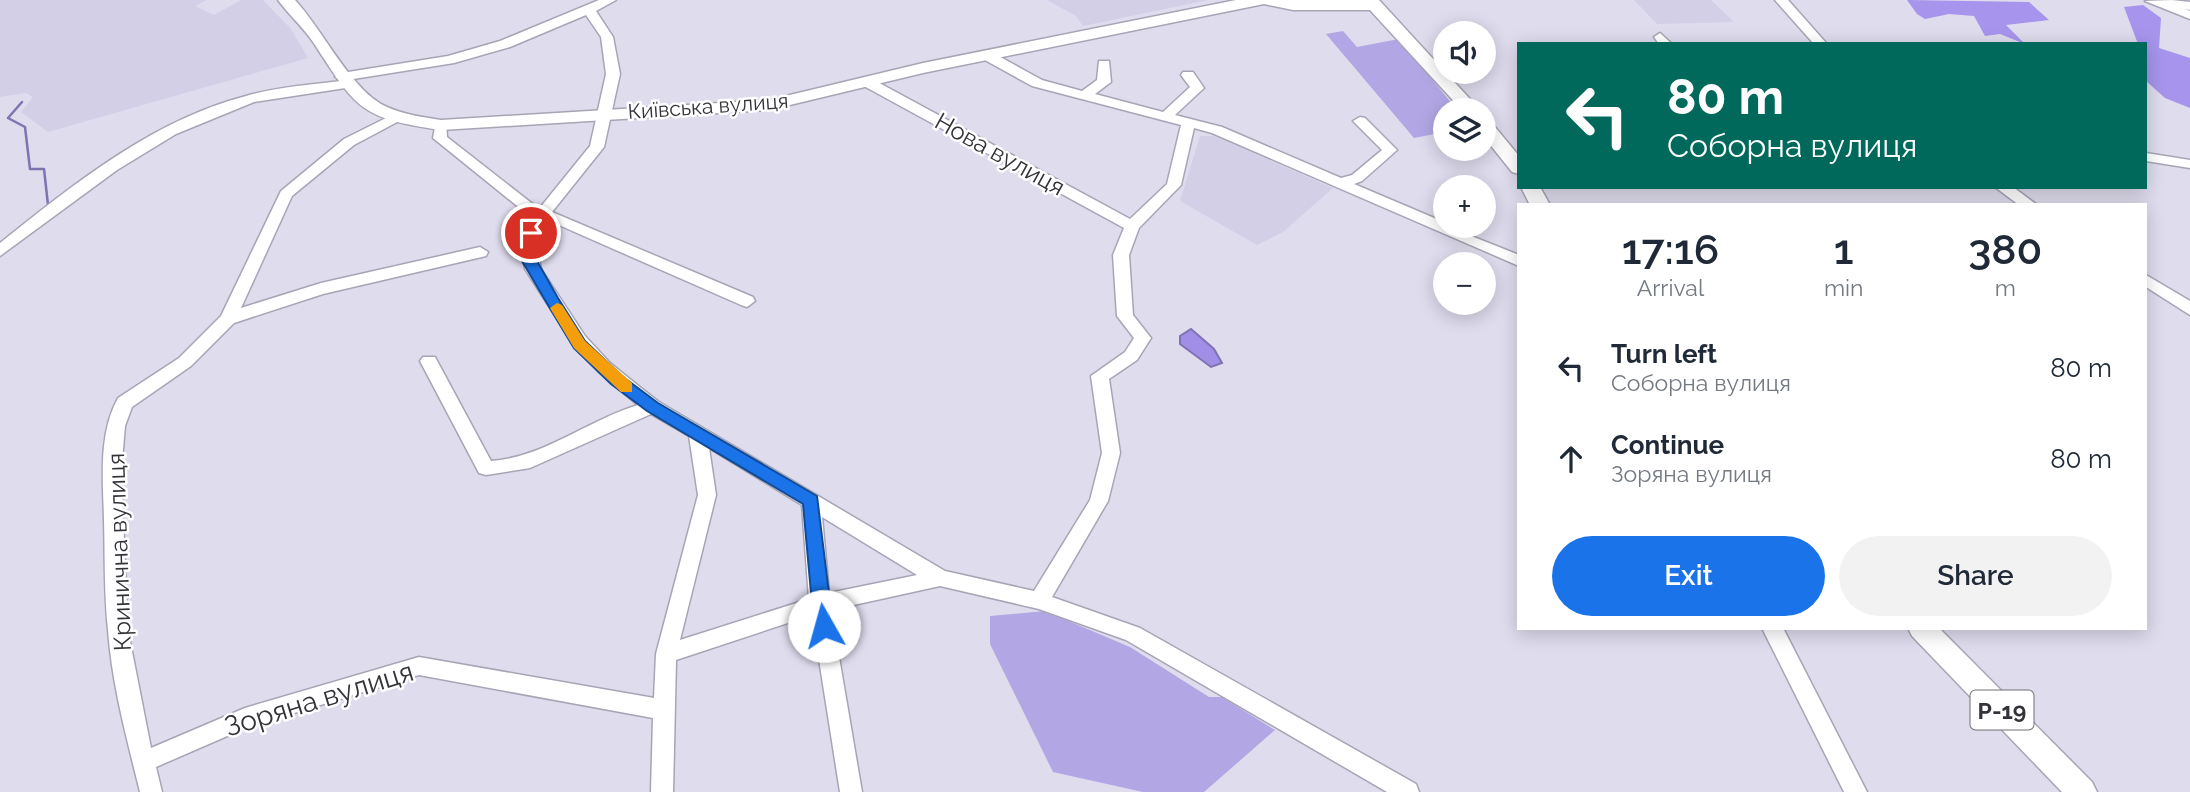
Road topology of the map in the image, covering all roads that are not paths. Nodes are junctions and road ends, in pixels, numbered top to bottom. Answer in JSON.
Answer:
{"nodes":[{"id":1,"x":286,"y":0,"type":"edge"},
{"id":2,"x":610,"y":0,"type":"edge"},
{"id":3,"x":1260,"y":0,"type":"edge"},
{"id":4,"x":1267,"y":0,"type":"edge"},
{"id":5,"x":1782,"y":0,"type":"edge"},
{"id":6,"x":1373,"y":3,"type":"edge"},
{"id":7,"x":2190,"y":6,"type":"edge"},
{"id":8,"x":589,"y":10,"type":"junction"},
{"id":9,"x":2190,"y":15,"type":"edge"},
{"id":10,"x":1819,"y":42,"type":"edge"},
{"id":11,"x":988,"y":56,"type":"junction"},
{"id":12,"x":1104,"y":64,"type":"dead end"},
{"id":13,"x":1188,"y":75,"type":"dead end"},
{"id":14,"x":344,"y":81,"type":"junction"},
{"id":15,"x":867,"y":82,"type":"junction"},
{"id":16,"x":1085,"y":95,"type":"junction"},
{"id":17,"x":1460,"y":98,"type":"edge"},
{"id":18,"x":604,"y":113,"type":"junction"},
{"id":19,"x":1166,"y":116,"type":"junction"},
{"id":20,"x":394,"y":118,"type":"junction"},
{"id":21,"x":1360,"y":121,"type":"dead end"},
{"id":22,"x":1189,"y":122,"type":"junction"},
{"id":23,"x":441,"y":125,"type":"junction"},
{"id":24,"x":1496,"y":140,"type":"edge"},
{"id":25,"x":2147,"y":158,"type":"edge"},
{"id":26,"x":2190,"y":164,"type":"edge"},
{"id":27,"x":1517,"y":166,"type":"edge"},
{"id":28,"x":1341,"y":183,"type":"junction"},
{"id":29,"x":2005,"y":189,"type":"edge"},
{"id":30,"x":2027,"y":203,"type":"edge"},
{"id":31,"x":540,"y":218,"type":"junction"},
{"id":32,"x":1132,"y":226,"type":"junction"},
{"id":33,"x":0,"y":233,"type":"edge"},
{"id":34,"x":22,"y":233,"type":"junction"},
{"id":35,"x":0,"y":251,"type":"edge"},
{"id":36,"x":480,"y":252,"type":"dead end"},
{"id":37,"x":1517,"y":260,"type":"edge"},
{"id":38,"x":2147,"y":281,"type":"edge"},
{"id":39,"x":747,"y":301,"type":"dead end"},
{"id":40,"x":2190,"y":309,"type":"edge"},
{"id":41,"x":228,"y":319,"type":"junction"},
{"id":42,"x":429,"y":361,"type":"dead end"},
{"id":43,"x":653,"y":407,"type":"junction"},
{"id":44,"x":697,"y":432,"type":"junction"},
{"id":45,"x":811,"y":501,"type":"junction"},
{"id":46,"x":940,"y":578,"type":"junction"},
{"id":47,"x":1039,"y":601,"type":"junction"},
{"id":48,"x":820,"y":604,"type":"junction"},
{"id":49,"x":1773,"y":630,"type":"edge"},
{"id":50,"x":1923,"y":630,"type":"edge"},
{"id":51,"x":666,"y":654,"type":"junction"},
{"id":52,"x":664,"y":710,"type":"junction"},
{"id":53,"x":145,"y":761,"type":"junction"},
{"id":54,"x":151,"y":792,"type":"edge"},
{"id":55,"x":662,"y":792,"type":"edge"},
{"id":56,"x":851,"y":792,"type":"edge"},
{"id":57,"x":1408,"y":792,"type":"edge"},
{"id":58,"x":1856,"y":792,"type":"edge"},
{"id":59,"x":2082,"y":792,"type":"edge"}],
"edges":[{"from":1,"to":14,"type":"main road","name":"Київська вулиця"},
{"from":2,"to":8,"type":"street"},
{"from":3,"to":11,"type":"main road","name":"Київська вулиця"},
{"from":4,"to":6,"type":"main road"},
{"from":5,"to":10,"type":"street"},
{"from":6,"to":17,"type":"main road"},
{"from":7,"to":9,"type":"street"},
{"from":8,"to":14,"type":"street"},
{"from":8,"to":18,"type":"street"},
{"from":11,"to":15,"type":"main road","name":"Київська вулиця"},
{"from":11,"to":16,"type":"street"},
{"from":12,"to":16,"type":"street"},
{"from":13,"to":19,"type":"street"},
{"from":14,"to":20,"type":"main road","name":"Київська вулиця"},
{"from":14,"to":34,"type":"street"},
{"from":15,"to":18,"type":"main road","name":"Київська вулиця"},
{"from":15,"to":32,"type":"street","name":"Нова вулиця"},
{"from":16,"to":19,"type":"street"},
{"from":18,"to":23,"type":"main road","name":"Київська вулиця"},
{"from":18,"to":31,"type":"street"},
{"from":19,"to":22,"type":"street"},
{"from":20,"to":23,"type":"main road","name":"Київська вулиця"},
{"from":20,"to":41,"type":"street","name":"Кринична вулиця"},
{"from":21,"to":28,"type":"street"},
{"from":22,"to":28,"type":"street"},
{"from":22,"to":32,"type":"street"},
{"from":23,"to":31,"type":"street"},
{"from":24,"to":27,"type":"main road"},
{"from":25,"to":26,"type":"street"},
{"from":28,"to":37,"type":"street"},
{"from":29,"to":30,"type":"street"},
{"from":31,"to":39,"type":"street"},
{"from":31,"to":43,"type":"street"},
{"from":32,"to":47,"type":"street"},
{"from":33,"to":34,"type":"street"},
{"from":34,"to":35,"type":"street"},
{"from":36,"to":41,"type":"street","name":"Кринична вулиця"},
{"from":38,"to":40,"type":"street"},
{"from":41,"to":53,"type":"street","name":"Кринична вулиця"},
{"from":42,"to":43,"type":"street"},
{"from":43,"to":44,"type":"street"},
{"from":44,"to":45,"type":"street"},
{"from":44,"to":51,"type":"street"},
{"from":45,"to":46,"type":"street"},
{"from":45,"to":48,"type":"street"},
{"from":46,"to":47,"type":"street"},
{"from":46,"to":48,"type":"street"},
{"from":47,"to":57,"type":"street"},
{"from":48,"to":51,"type":"street"},
{"from":48,"to":56,"type":"street"},
{"from":49,"to":58,"type":"street"},
{"from":50,"to":59,"type":"main road","number":"Р-19"},
{"from":51,"to":52,"type":"street"},
{"from":52,"to":53,"type":"street","name":"Зоряна вулиця"},
{"from":52,"to":55,"type":"street"},
{"from":53,"to":54,"type":"street","name":"Кринична вулиця"}]}
